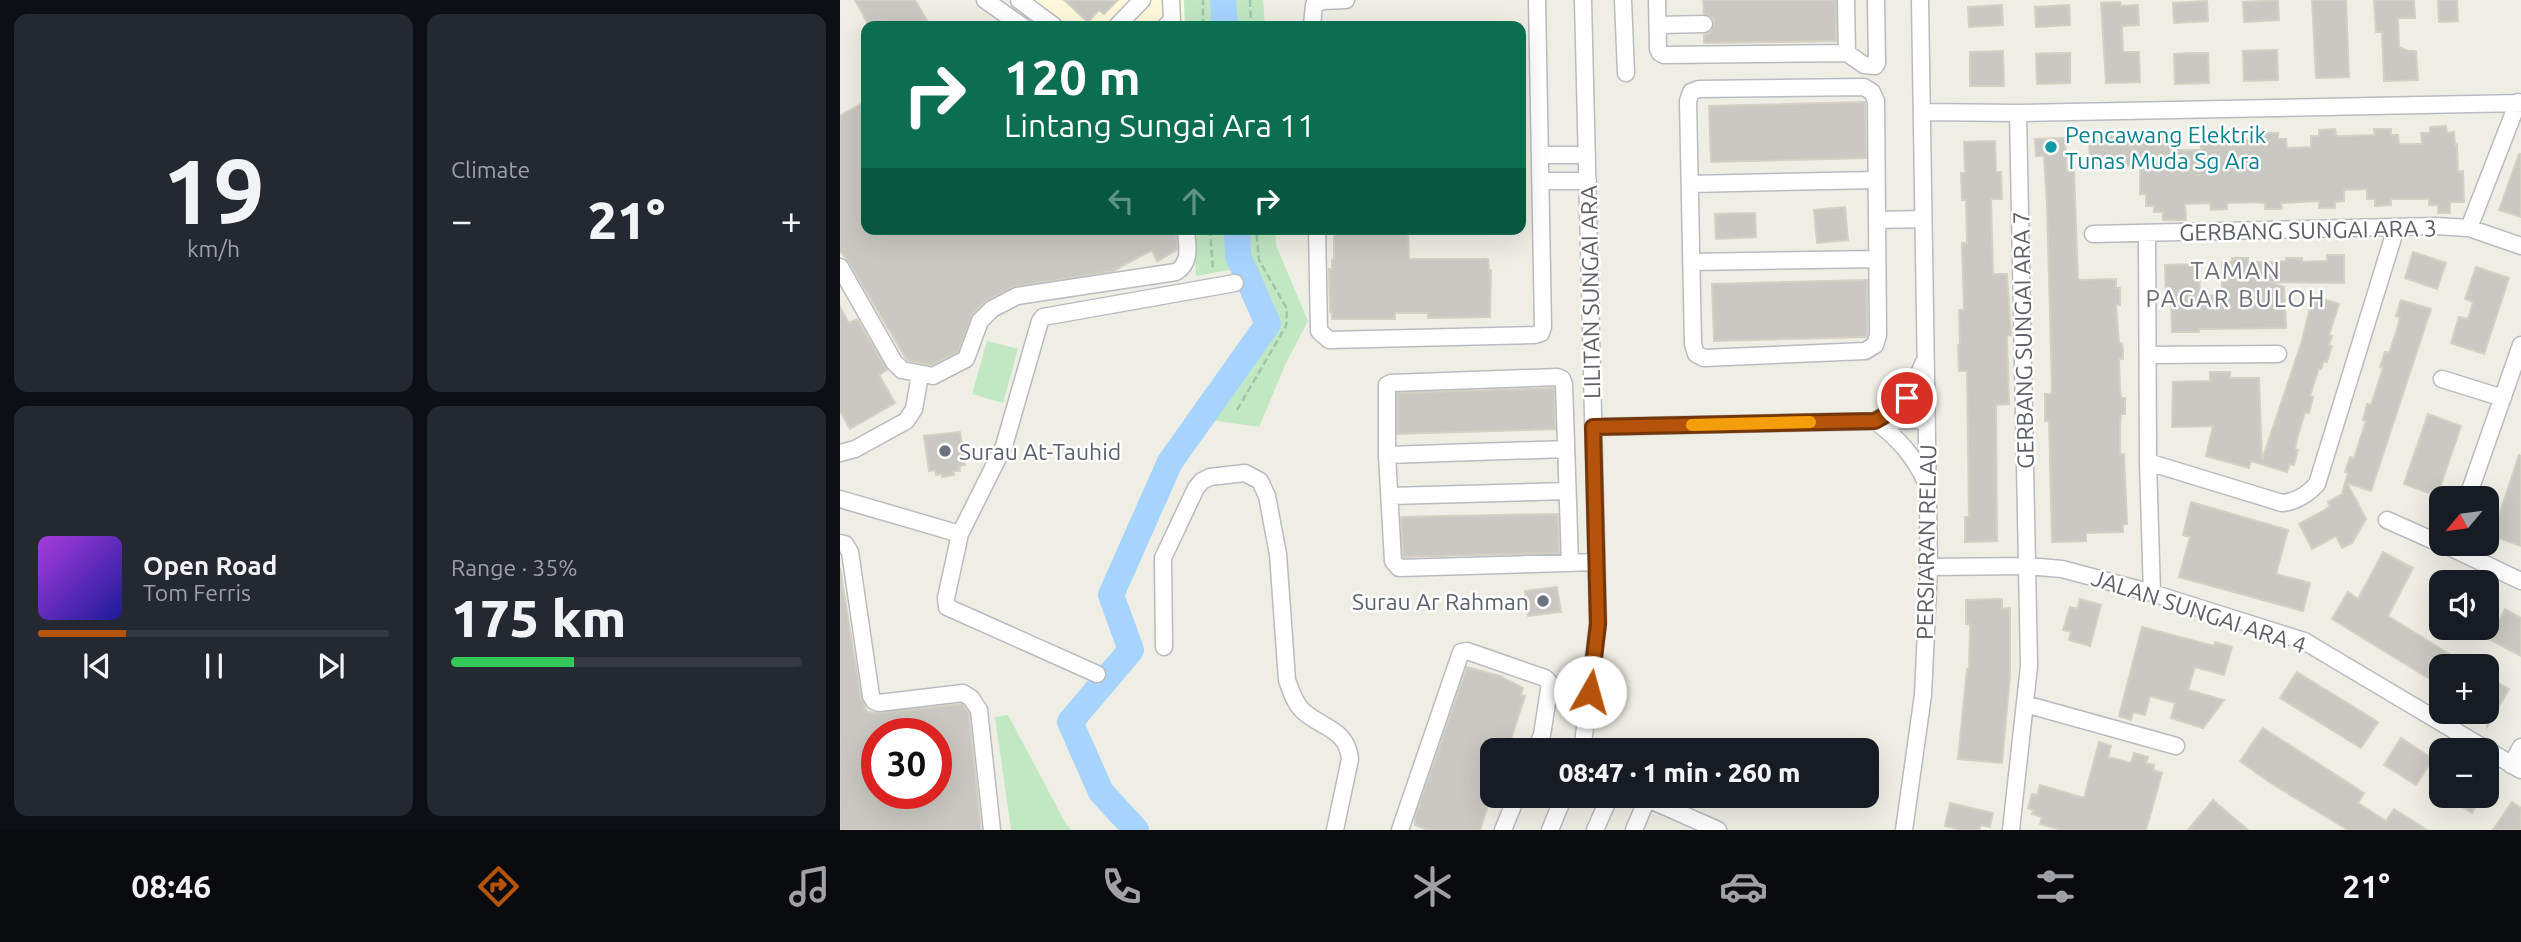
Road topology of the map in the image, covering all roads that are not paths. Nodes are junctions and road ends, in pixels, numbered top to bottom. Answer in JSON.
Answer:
{"nodes":[{"id":1,"x":985,"y":0,"type":"edge"},
{"id":2,"x":1019,"y":0,"type":"edge"},
{"id":3,"x":1142,"y":0,"type":"edge"},
{"id":4,"x":1171,"y":0,"type":"edge"},
{"id":5,"x":1346,"y":0,"type":"edge"},
{"id":6,"x":1537,"y":0,"type":"edge"},
{"id":7,"x":1583,"y":0,"type":"edge"},
{"id":8,"x":1623,"y":0,"type":"edge"},
{"id":9,"x":1657,"y":0,"type":"edge"},
{"id":10,"x":1846,"y":0,"type":"edge"},
{"id":11,"x":1876,"y":0,"type":"edge"},
{"id":12,"x":1920,"y":0,"type":"edge"},
{"id":13,"x":1016,"y":21,"type":"edge"},
{"id":14,"x":1047,"y":21,"type":"edge"},
{"id":15,"x":1122,"y":21,"type":"edge"},
{"id":16,"x":1171,"y":21,"type":"edge"},
{"id":17,"x":1312,"y":21,"type":"edge"},
{"id":18,"x":1704,"y":24,"type":"dead end"},
{"id":19,"x":1658,"y":25,"type":"junction"},
{"id":20,"x":1847,"y":53,"type":"junction"},
{"id":21,"x":1626,"y":73,"type":"dead end"},
{"id":22,"x":2520,"y":103,"type":"edge"},
{"id":23,"x":1922,"y":112,"type":"junction"},
{"id":24,"x":2018,"y":113,"type":"junction"},
{"id":25,"x":1540,"y":155,"type":"junction"},
{"id":26,"x":1587,"y":155,"type":"junction"},
{"id":27,"x":1876,"y":180,"type":"junction"},
{"id":28,"x":1540,"y":181,"type":"junction"},
{"id":29,"x":1588,"y":181,"type":"junction"},
{"id":30,"x":1690,"y":184,"type":"junction"},
{"id":31,"x":1923,"y":219,"type":"junction"},
{"id":32,"x":1877,"y":220,"type":"junction"},
{"id":33,"x":2396,"y":228,"type":"junction"},
{"id":34,"x":2469,"y":228,"type":"junction"},
{"id":35,"x":2147,"y":233,"type":"junction"},
{"id":36,"x":2093,"y":234,"type":"dead end"},
{"id":37,"x":1186,"y":235,"type":"edge"},
{"id":38,"x":1317,"y":235,"type":"edge"},
{"id":39,"x":2521,"y":246,"type":"edge"},
{"id":40,"x":1877,"y":259,"type":"junction"},
{"id":41,"x":1691,"y":262,"type":"junction"},
{"id":42,"x":840,"y":267,"type":"edge"},
{"id":43,"x":1235,"y":283,"type":"dead end"},
{"id":44,"x":2521,"y":345,"type":"edge"},
{"id":45,"x":2278,"y":354,"type":"dead end"},
{"id":46,"x":2148,"y":355,"type":"junction"},
{"id":47,"x":1926,"y":358,"type":"junction"},
{"id":48,"x":920,"y":375,"type":"junction"},
{"id":49,"x":2442,"y":379,"type":"dead end"},
{"id":50,"x":2503,"y":398,"type":"junction"},
{"id":51,"x":1927,"y":420,"type":"junction"},
{"id":52,"x":1875,"y":421,"type":"junction"},
{"id":53,"x":1593,"y":427,"type":"junction"},
{"id":54,"x":1566,"y":449,"type":"junction"},
{"id":55,"x":840,"y":453,"type":"edge"},
{"id":56,"x":1387,"y":456,"type":"junction"},
{"id":57,"x":2148,"y":462,"type":"junction"},
{"id":58,"x":2472,"y":486,"type":"edge"},
{"id":59,"x":1928,"y":487,"type":"junction"},
{"id":60,"x":1567,"y":491,"type":"junction"},
{"id":61,"x":1390,"y":496,"type":"junction"},
{"id":62,"x":840,"y":499,"type":"edge"},
{"id":63,"x":2387,"y":520,"type":"dead end"},
{"id":64,"x":960,"y":534,"type":"junction"},
{"id":65,"x":2429,"y":538,"type":"edge"},
{"id":66,"x":840,"y":543,"type":"edge"},
{"id":67,"x":2468,"y":556,"type":"edge"},
{"id":68,"x":1596,"y":562,"type":"junction"},
{"id":69,"x":1570,"y":563,"type":"junction"},
{"id":70,"x":2028,"y":566,"type":"junction"},
{"id":71,"x":1929,"y":567,"type":"junction"},
{"id":72,"x":2521,"y":582,"type":"edge"},
{"id":73,"x":2152,"y":593,"type":"junction"},
{"id":74,"x":1164,"y":647,"type":"dead end"},
{"id":75,"x":1097,"y":674,"type":"dead end"},
{"id":76,"x":2025,"y":704,"type":"junction"},
{"id":77,"x":1541,"y":738,"type":"edge"},
{"id":78,"x":1584,"y":738,"type":"edge"},
{"id":79,"x":2176,"y":746,"type":"dead end"},
{"id":80,"x":2521,"y":747,"type":"edge"},
{"id":81,"x":2516,"y":767,"type":"edge"},
{"id":82,"x":1512,"y":808,"type":"edge"},
{"id":83,"x":1559,"y":808,"type":"edge"},
{"id":84,"x":1604,"y":808,"type":"edge"},
{"id":85,"x":1641,"y":808,"type":"edge"},
{"id":86,"x":1667,"y":808,"type":"edge"},
{"id":87,"x":992,"y":830,"type":"edge"},
{"id":88,"x":1335,"y":830,"type":"edge"},
{"id":89,"x":1400,"y":830,"type":"edge"},
{"id":90,"x":1503,"y":830,"type":"edge"},
{"id":91,"x":1550,"y":830,"type":"edge"},
{"id":92,"x":1595,"y":830,"type":"edge"},
{"id":93,"x":1634,"y":830,"type":"edge"},
{"id":94,"x":1718,"y":830,"type":"edge"},
{"id":95,"x":1904,"y":830,"type":"edge"},
{"id":96,"x":2011,"y":830,"type":"edge"}],
"edges":[{"from":1,"to":13,"type":"street"},
{"from":2,"to":14,"type":"street"},
{"from":3,"to":15,"type":"street"},
{"from":4,"to":16,"type":"street"},
{"from":5,"to":17,"type":"street"},
{"from":6,"to":25,"type":"street"},
{"from":7,"to":26,"type":"street","name":"LILITAN SUNGAI ARA"},
{"from":8,"to":21,"type":"street"},
{"from":9,"to":19,"type":"street"},
{"from":10,"to":20,"type":"street"},
{"from":11,"to":20,"type":"street"},
{"from":12,"to":23,"type":"street","name":"PERSIARAN RELAU"},
{"from":18,"to":19,"type":"street"},
{"from":19,"to":20,"type":"street"},
{"from":22,"to":24,"type":"street"},
{"from":22,"to":34,"type":"street"},
{"from":23,"to":24,"type":"street"},
{"from":23,"to":31,"type":"street","name":"PERSIARAN RELAU"},
{"from":24,"to":70,"type":"street","name":"GERBANG SUNGAI ARA 7"},
{"from":25,"to":26,"type":"street"},
{"from":25,"to":28,"type":"street"},
{"from":26,"to":29,"type":"street","name":"LILITAN SUNGAI ARA"},
{"from":27,"to":30,"type":"street"},
{"from":27,"to":30,"type":"street"},
{"from":27,"to":32,"type":"street"},
{"from":28,"to":29,"type":"street"},
{"from":28,"to":38,"type":"street"},
{"from":29,"to":53,"type":"street","name":"LILITAN SUNGAI ARA"},
{"from":30,"to":41,"type":"street"},
{"from":31,"to":32,"type":"street"},
{"from":31,"to":47,"type":"street","name":"PERSIARAN RELAU"},
{"from":32,"to":40,"type":"street"},
{"from":33,"to":34,"type":"street","name":"GERBANG SUNGAI ARA 3"},
{"from":33,"to":35,"type":"street","name":"GERBANG SUNGAI ARA 3"},
{"from":33,"to":57,"type":"street"},
{"from":34,"to":39,"type":"street","name":"GERBANG SUNGAI ARA 3"},
{"from":35,"to":36,"type":"street","name":"GERBANG SUNGAI ARA 3"},
{"from":35,"to":46,"type":"street"},
{"from":37,"to":48,"type":"street"},
{"from":40,"to":41,"type":"street"},
{"from":40,"to":41,"type":"street"},
{"from":42,"to":48,"type":"street"},
{"from":43,"to":64,"type":"street"},
{"from":44,"to":50,"type":"street"},
{"from":45,"to":46,"type":"street"},
{"from":46,"to":57,"type":"street"},
{"from":47,"to":51,"type":"street","name":"PERSIARAN RELAU"},
{"from":47,"to":52,"type":"street"},
{"from":48,"to":55,"type":"street"},
{"from":49,"to":50,"type":"street"},
{"from":50,"to":58,"type":"street"},
{"from":51,"to":52,"type":"street"},
{"from":51,"to":59,"type":"street","name":"PERSIARAN RELAU"},
{"from":52,"to":53,"type":"street"},
{"from":52,"to":59,"type":"street"},
{"from":53,"to":68,"type":"street","name":"LILITAN SUNGAI ARA"},
{"from":54,"to":56,"type":"street"},
{"from":54,"to":56,"type":"street"},
{"from":54,"to":60,"type":"street"},
{"from":56,"to":61,"type":"street"},
{"from":57,"to":73,"type":"street"},
{"from":59,"to":71,"type":"street","name":"PERSIARAN RELAU"},
{"from":60,"to":61,"type":"street"},
{"from":60,"to":69,"type":"street"},
{"from":61,"to":69,"type":"street"},
{"from":62,"to":64,"type":"street"},
{"from":63,"to":65,"type":"street"},
{"from":64,"to":75,"type":"street"},
{"from":66,"to":87,"type":"street"},
{"from":67,"to":72,"type":"street"},
{"from":68,"to":69,"type":"street"},
{"from":68,"to":78,"type":"street","name":"LILITAN SUNGAI ARA"},
{"from":70,"to":71,"type":"street","name":"JALAN SUNGAI ARA 4"},
{"from":70,"to":73,"type":"street","name":"JALAN SUNGAI ARA 4"},
{"from":70,"to":76,"type":"street","name":"GERBANG SUNGAI ARA 7"},
{"from":71,"to":95,"type":"street","name":"PERSIARAN RELAU"},
{"from":73,"to":81,"type":"street","name":"JALAN SUNGAI ARA 4"},
{"from":74,"to":88,"type":"street"},
{"from":76,"to":79,"type":"street"},
{"from":76,"to":96,"type":"street","name":"GERBANG SUNGAI ARA 7"},
{"from":77,"to":89,"type":"street"},
{"from":80,"to":81,"type":"street"},
{"from":82,"to":90,"type":"street"},
{"from":83,"to":91,"type":"street"},
{"from":84,"to":92,"type":"street"},
{"from":85,"to":93,"type":"street"},
{"from":86,"to":94,"type":"street"}]}
